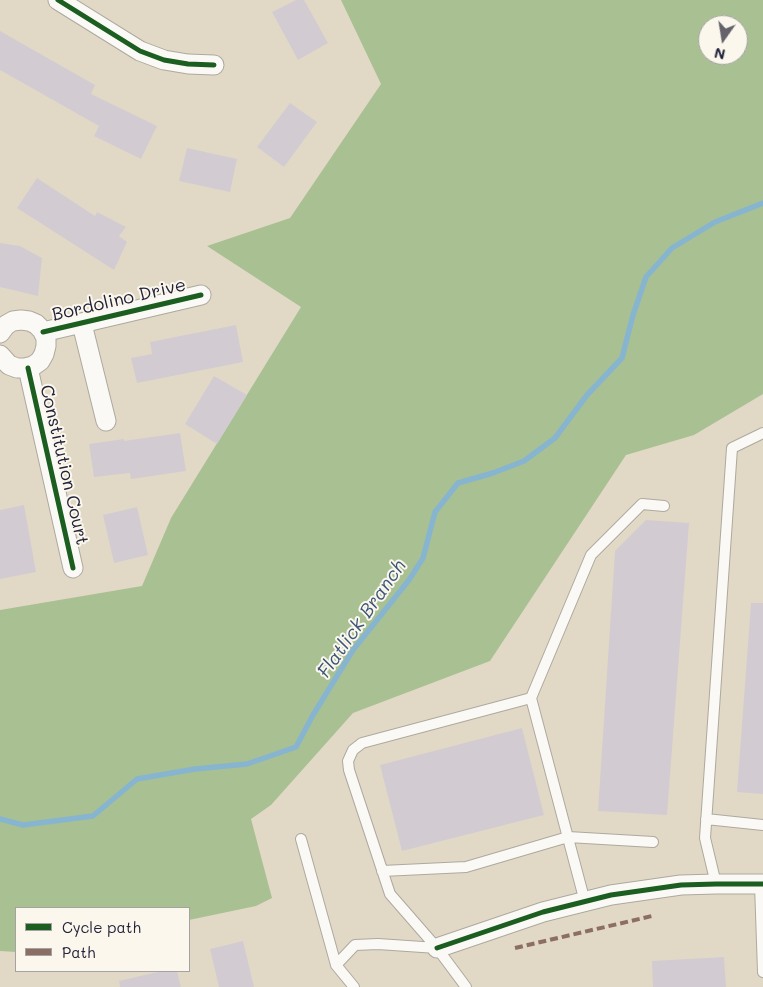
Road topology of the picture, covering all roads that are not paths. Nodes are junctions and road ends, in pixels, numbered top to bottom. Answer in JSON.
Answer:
{"nodes":[{"id":1,"x":58,"y":0,"type":"edge"},
{"id":2,"x":214,"y":65,"type":"dead end"},
{"id":3,"x":200,"y":295,"type":"dead end"},
{"id":4,"x":82,"y":324,"type":"junction"},
{"id":5,"x":0,"y":332,"type":"edge"},
{"id":6,"x":43,"y":332,"type":"junction"},
{"id":7,"x":1,"y":361,"type":"edge"},
{"id":8,"x":28,"y":368,"type":"junction"},
{"id":9,"x":106,"y":421,"type":"dead end"},
{"id":10,"x":763,"y":433,"type":"edge"},
{"id":11,"x":664,"y":506,"type":"dead end"},
{"id":12,"x":73,"y":568,"type":"dead end"},
{"id":13,"x":531,"y":698,"type":"junction"},
{"id":14,"x":706,"y":819,"type":"junction"},
{"id":15,"x":763,"y":824,"type":"edge"},
{"id":16,"x":568,"y":837,"type":"junction"},
{"id":17,"x":301,"y":839,"type":"dead end"},
{"id":18,"x":653,"y":842,"type":"dead end"},
{"id":19,"x":382,"y":870,"type":"junction"},
{"id":20,"x":716,"y":884,"type":"junction"},
{"id":21,"x":762,"y":884,"type":"edge"},
{"id":22,"x":585,"y":902,"type":"junction"},
{"id":23,"x":437,"y":948,"type":"junction"},
{"id":24,"x":336,"y":965,"type":"junction"},
{"id":25,"x":763,"y":972,"type":"edge"},
{"id":26,"x":354,"y":987,"type":"edge"},
{"id":27,"x":466,"y":987,"type":"edge"}],
"edges":[{"from":1,"to":2,"type":"street"},
{"from":3,"to":4,"type":"street","name":"Bordolino Drive"},
{"from":4,"to":6,"type":"street","name":"Bordolino Drive"},
{"from":4,"to":9,"type":"street"},
{"from":5,"to":6,"type":"street"},
{"from":6,"to":8,"type":"street"},
{"from":7,"to":8,"type":"street"},
{"from":8,"to":12,"type":"street","name":"Constitution Court"},
{"from":10,"to":14,"type":"lane"},
{"from":11,"to":13,"type":"lane"},
{"from":13,"to":16,"type":"lane"},
{"from":13,"to":19,"type":"lane"},
{"from":14,"to":15,"type":"lane"},
{"from":14,"to":20,"type":"lane"},
{"from":16,"to":18,"type":"lane"},
{"from":16,"to":19,"type":"lane"},
{"from":16,"to":22,"type":"lane"},
{"from":17,"to":24,"type":"lane"},
{"from":19,"to":23,"type":"lane"},
{"from":20,"to":21,"type":"street"},
{"from":20,"to":22,"type":"street"},
{"from":21,"to":25,"type":"lane"},
{"from":22,"to":23,"type":"street"},
{"from":23,"to":24,"type":"lane"},
{"from":23,"to":27,"type":"lane"},
{"from":24,"to":26,"type":"lane"}]}
